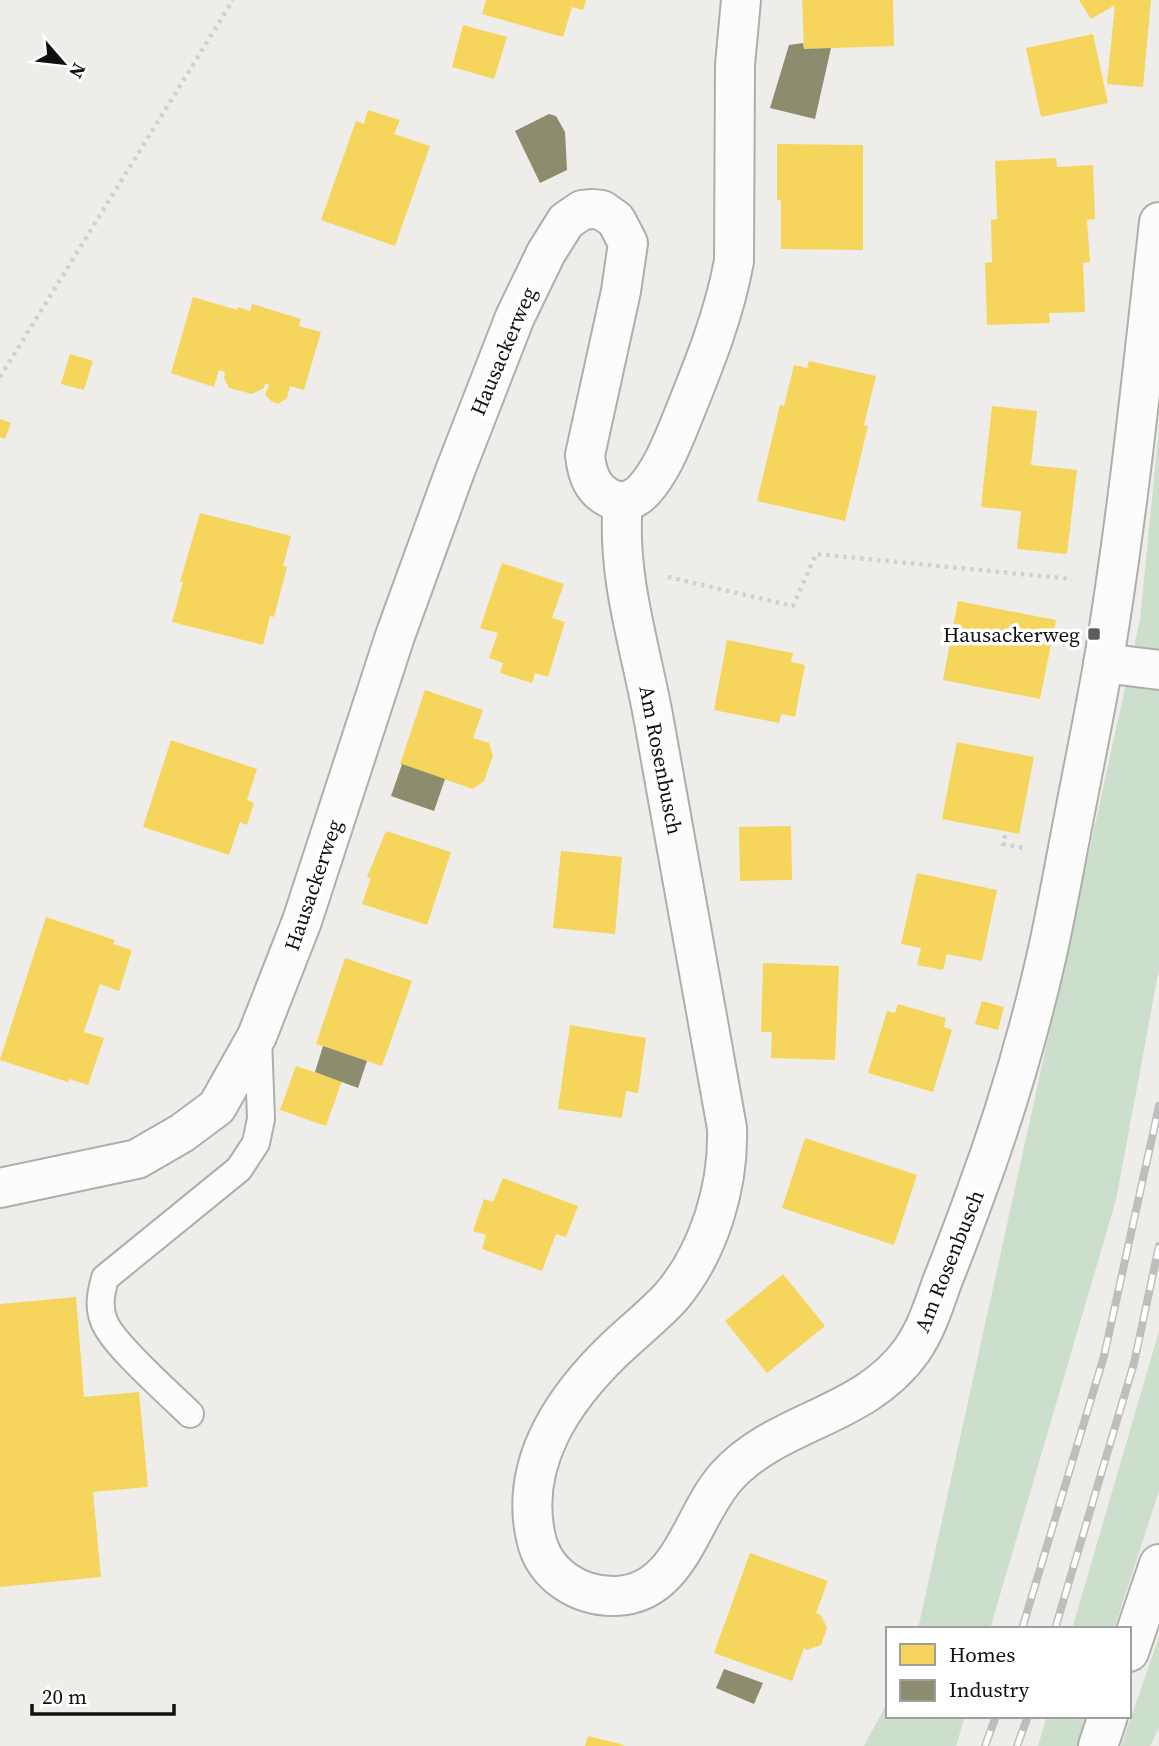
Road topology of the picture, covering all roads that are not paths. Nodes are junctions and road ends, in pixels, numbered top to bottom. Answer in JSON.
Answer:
{"nodes":[{"id":1,"x":741,"y":0,"type":"edge"},
{"id":2,"x":1159,"y":222,"type":"edge"},
{"id":3,"x":623,"y":502,"type":"junction"},
{"id":4,"x":1103,"y":663,"type":"junction"},
{"id":5,"x":1159,"y":670,"type":"edge"},
{"id":6,"x":257,"y":1036,"type":"junction"},
{"id":7,"x":0,"y":1188,"type":"edge"},
{"id":8,"x":190,"y":1414,"type":"dead end"},
{"id":9,"x":1159,"y":1564,"type":"edge"},
{"id":10,"x":1131,"y":1646,"type":"edge"},
{"id":11,"x":1107,"y":1718,"type":"edge"},
{"id":12,"x":1098,"y":1746,"type":"edge"}],
"edges":[{"from":1,"to":3,"type":"street"},
{"from":2,"to":4,"type":"street"},
{"from":3,"to":4,"type":"street","name":"Am Rosenbusch"},
{"from":3,"to":6,"type":"street","name":"Hausackerweg"},
{"from":4,"to":5,"type":"street"},
{"from":6,"to":7,"type":"street","name":"Hausackerweg"},
{"from":6,"to":8,"type":"lane"},
{"from":9,"to":10,"type":"street"},
{"from":11,"to":12,"type":"street"}]}
